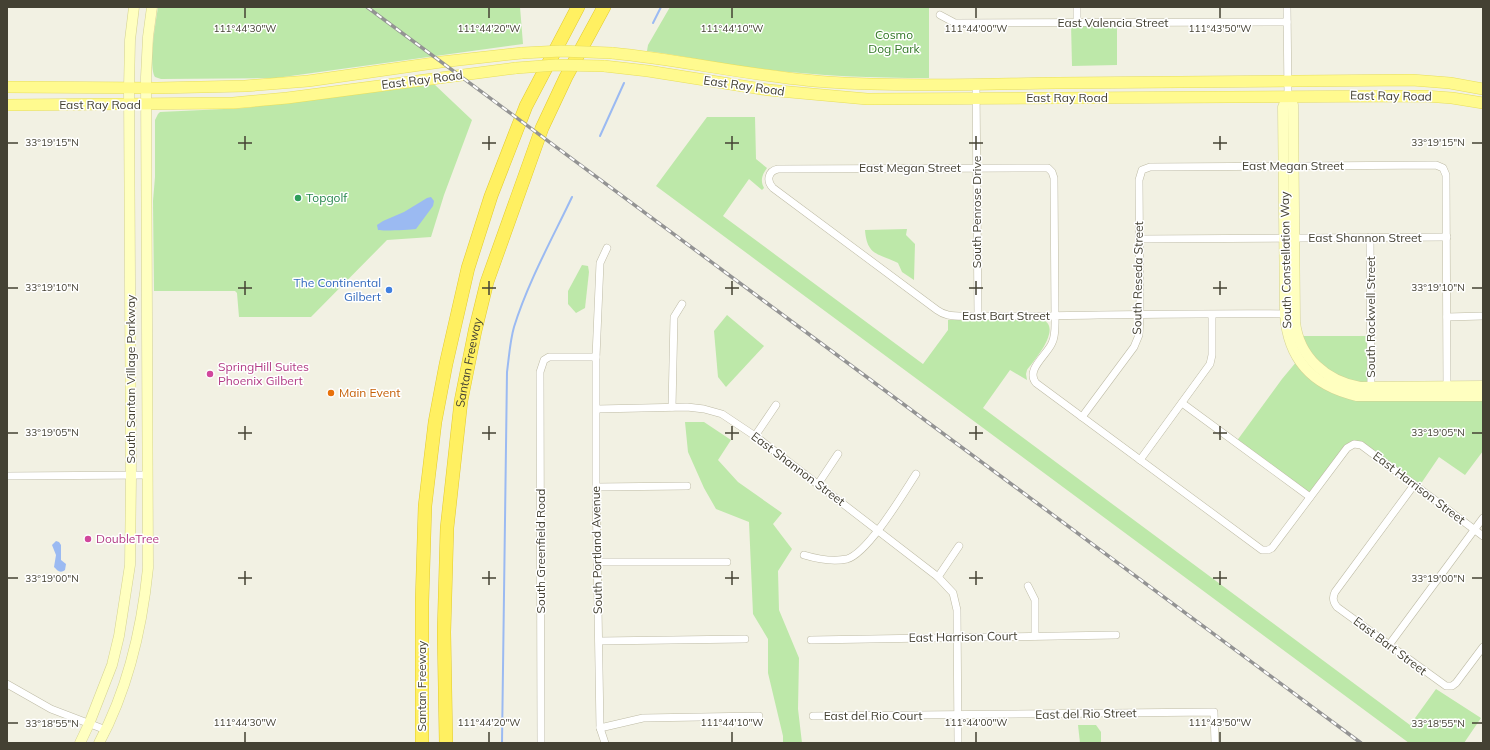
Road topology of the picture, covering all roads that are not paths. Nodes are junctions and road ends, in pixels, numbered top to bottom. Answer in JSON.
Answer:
{"nodes":[{"id":1,"x":134,"y":7,"type":"edge"},
{"id":2,"x":152,"y":7,"type":"edge"},
{"id":3,"x":578,"y":7,"type":"edge"},
{"id":4,"x":604,"y":7,"type":"edge"},
{"id":5,"x":1077,"y":7,"type":"edge"},
{"id":6,"x":1287,"y":7,"type":"edge"},
{"id":7,"x":940,"y":15,"type":"dead end"},
{"id":8,"x":1287,"y":22,"type":"junction"},
{"id":9,"x":1077,"y":23,"type":"junction"},
{"id":10,"x":976,"y":84,"type":"junction"},
{"id":11,"x":7,"y":87,"type":"edge"},
{"id":12,"x":129,"y":88,"type":"junction"},
{"id":13,"x":146,"y":88,"type":"junction"},
{"id":14,"x":1288,"y":89,"type":"junction"},
{"id":15,"x":1483,"y":89,"type":"edge"},
{"id":16,"x":976,"y":99,"type":"junction"},
{"id":17,"x":1483,"y":103,"type":"edge"},
{"id":18,"x":129,"y":104,"type":"junction"},
{"id":19,"x":146,"y":104,"type":"junction"},
{"id":20,"x":7,"y":105,"type":"edge"},
{"id":21,"x":1289,"y":166,"type":"junction"},
{"id":22,"x":977,"y":168,"type":"junction"},
{"id":23,"x":1142,"y":170,"type":"joint"},
{"id":24,"x":769,"y":176,"type":"joint"},
{"id":25,"x":1447,"y":237,"type":"junction"},
{"id":26,"x":1290,"y":238,"type":"junction"},
{"id":27,"x":1370,"y":238,"type":"junction"},
{"id":28,"x":1139,"y":239,"type":"junction"},
{"id":29,"x":607,"y":248,"type":"dead end"},
{"id":30,"x":130,"y":286,"type":"junction"},
{"id":31,"x":147,"y":286,"type":"junction"},
{"id":32,"x":682,"y":304,"type":"dead end"},
{"id":33,"x":1290,"y":314,"type":"junction"},
{"id":34,"x":1140,"y":315,"type":"junction"},
{"id":35,"x":1212,"y":315,"type":"junction"},
{"id":36,"x":978,"y":316,"type":"junction"},
{"id":37,"x":1054,"y":316,"type":"junction"},
{"id":38,"x":1483,"y":316,"type":"edge"},
{"id":39,"x":1447,"y":317,"type":"junction"},
{"id":40,"x":596,"y":357,"type":"junction"},
{"id":41,"x":1447,"y":386,"type":"junction"},
{"id":42,"x":1483,"y":386,"type":"edge"},
{"id":43,"x":1372,"y":394,"type":"junction"},
{"id":44,"x":1448,"y":396,"type":"junction"},
{"id":45,"x":1483,"y":396,"type":"edge"},
{"id":46,"x":1182,"y":402,"type":"junction"},
{"id":47,"x":776,"y":405,"type":"dead end"},
{"id":48,"x":672,"y":407,"type":"junction"},
{"id":49,"x":597,"y":409,"type":"junction"},
{"id":50,"x":1082,"y":417,"type":"junction"},
{"id":51,"x":755,"y":436,"type":"junction"},
{"id":52,"x":838,"y":454,"type":"dead end"},
{"id":53,"x":1140,"y":460,"type":"junction"},
{"id":54,"x":916,"y":474,"type":"dead end"},
{"id":55,"x":147,"y":475,"type":"junction"},
{"id":56,"x":7,"y":476,"type":"edge"},
{"id":57,"x":131,"y":476,"type":"junction"},
{"id":58,"x":818,"y":484,"type":"junction"},
{"id":59,"x":1414,"y":485,"type":"junction"},
{"id":60,"x":687,"y":486,"type":"dead end"},
{"id":61,"x":596,"y":487,"type":"junction"},
{"id":62,"x":1310,"y":497,"type":"junction"},
{"id":63,"x":1483,"y":518,"type":"edge"},
{"id":64,"x":878,"y":530,"type":"junction"},
{"id":65,"x":1474,"y":530,"type":"junction"},
{"id":66,"x":1483,"y":536,"type":"edge"},
{"id":67,"x":959,"y":546,"type":"dead end"},
{"id":68,"x":804,"y":555,"type":"dead end"},
{"id":69,"x":597,"y":562,"type":"junction"},
{"id":70,"x":727,"y":562,"type":"dead end"},
{"id":71,"x":938,"y":577,"type":"junction"},
{"id":72,"x":1028,"y":586,"type":"dead end"},
{"id":73,"x":1116,"y":635,"type":"dead end"},
{"id":74,"x":1035,"y":636,"type":"junction"},
{"id":75,"x":956,"y":637,"type":"junction"},
{"id":76,"x":745,"y":639,"type":"dead end"},
{"id":77,"x":810,"y":640,"type":"dead end"},
{"id":78,"x":599,"y":641,"type":"junction"},
{"id":79,"x":1389,"y":645,"type":"junction"},
{"id":80,"x":1483,"y":647,"type":"edge"},
{"id":81,"x":7,"y":684,"type":"edge"},
{"id":82,"x":759,"y":716,"type":"dead end"},
{"id":83,"x":813,"y":716,"type":"dead end"},
{"id":84,"x":957,"y":716,"type":"junction"},
{"id":85,"x":89,"y":724,"type":"junction"},
{"id":86,"x":600,"y":728,"type":"junction"},
{"id":87,"x":106,"y":730,"type":"junction"},
{"id":88,"x":80,"y":743,"type":"edge"},
{"id":89,"x":99,"y":743,"type":"edge"},
{"id":90,"x":422,"y":743,"type":"edge"},
{"id":91,"x":446,"y":743,"type":"edge"},
{"id":92,"x":541,"y":743,"type":"edge"},
{"id":93,"x":605,"y":743,"type":"edge"},
{"id":94,"x":958,"y":743,"type":"edge"},
{"id":95,"x":1215,"y":743,"type":"edge"}],
"edges":[{"from":1,"to":12,"type":"main road","name":"South Santan Village Parkway"},
{"from":2,"to":13,"type":"main road","name":"South Santan Village Parkway"},
{"from":3,"to":90,"type":"highway","name":"Santan Freeway"},
{"from":4,"to":91,"type":"highway","name":"Santan Freeway"},
{"from":5,"to":9,"type":"street"},
{"from":6,"to":8,"type":"street"},
{"from":7,"to":9,"type":"street","name":"East Valencia Street"},
{"from":8,"to":9,"type":"street","name":"East Valencia Street"},
{"from":8,"to":14,"type":"street"},
{"from":10,"to":13,"type":"main road","name":"East Ray Road","bridge":true},
{"from":10,"to":14,"type":"main road","name":"East Ray Road"},
{"from":10,"to":16,"type":"street","name":"South Penrose Drive"},
{"from":11,"to":12,"type":"main road","name":"East Ray Road"},
{"from":12,"to":13,"type":"main road","name":"East Ray Road"},
{"from":12,"to":18,"type":"main road","name":"South Santan Village Parkway"},
{"from":13,"to":19,"type":"main road","name":"South Santan Village Parkway"},
{"from":14,"to":15,"type":"main road","name":"East Ray Road"},
{"from":14,"to":16,"type":"main road","name":"East Ray Road"},
{"from":14,"to":17,"type":"main road","name":"East Ray Road"},
{"from":14,"to":21,"type":"main road","name":"South Constellation Way"},
{"from":16,"to":19,"type":"main road","name":"East Ray Road","bridge":true},
{"from":16,"to":22,"type":"street","name":"South Penrose Drive"},
{"from":18,"to":19,"type":"main road","name":"East Ray Road"},
{"from":18,"to":20,"type":"main road","name":"East Ray Road"},
{"from":18,"to":30,"type":"main road","name":"South Santan Village Parkway"},
{"from":19,"to":31,"type":"main road","name":"South Santan Village Parkway"},
{"from":21,"to":23,"type":"street","name":"East Megan Street"},
{"from":21,"to":25,"type":"street","name":"East Megan Street"},
{"from":21,"to":26,"type":"main road","name":"South Constellation Way"},
{"from":22,"to":24,"type":"street","name":"East Megan Street"},
{"from":22,"to":36,"type":"street","name":"South Penrose Drive"},
{"from":22,"to":37,"type":"street","name":"East Megan Street"},
{"from":23,"to":28,"type":"street","name":"South Reseda Street"},
{"from":24,"to":36,"type":"street","name":"East Bart Street"},
{"from":25,"to":27,"type":"street","name":"East Shannon Street"},
{"from":25,"to":39,"type":"street"},
{"from":26,"to":27,"type":"street","name":"East Shannon Street"},
{"from":26,"to":28,"type":"street","name":"East Shannon Street"},
{"from":26,"to":33,"type":"main road","name":"South Constellation Way"},
{"from":27,"to":43,"type":"street","name":"South Rockwell Street"},
{"from":28,"to":34,"type":"street","name":"South Reseda Street"},
{"from":29,"to":40,"type":"street","name":"South Portland Avenue"},
{"from":30,"to":31,"type":"main road"},
{"from":30,"to":57,"type":"main road","name":"South Santan Village Parkway"},
{"from":31,"to":55,"type":"main road","name":"South Santan Village Parkway"},
{"from":32,"to":48,"type":"street"},
{"from":33,"to":35,"type":"street","name":"East Bart Street"},
{"from":33,"to":43,"type":"main road","name":"South Constellation Way"},
{"from":34,"to":35,"type":"street","name":"East Bart Street"},
{"from":34,"to":37,"type":"street","name":"East Bart Street"},
{"from":34,"to":50,"type":"street","name":"South Reseda Street"},
{"from":35,"to":46,"type":"street"},
{"from":36,"to":37,"type":"street","name":"East Bart Street"},
{"from":37,"to":50,"type":"street"},
{"from":38,"to":39,"type":"street"},
{"from":39,"to":41,"type":"street"},
{"from":40,"to":49,"type":"street","name":"South Portland Avenue"},
{"from":40,"to":92,"type":"street","name":"South Greenfield Road"},
{"from":41,"to":42,"type":"main road"},
{"from":41,"to":43,"type":"main road"},
{"from":41,"to":44,"type":"street"},
{"from":43,"to":44,"type":"main road"},
{"from":44,"to":45,"type":"main road"},
{"from":46,"to":53,"type":"street"},
{"from":46,"to":62,"type":"street"},
{"from":47,"to":51,"type":"street"},
{"from":48,"to":49,"type":"street","name":"East Shannon Street"},
{"from":48,"to":51,"type":"street","name":"East Shannon Street"},
{"from":49,"to":61,"type":"street","name":"South Portland Avenue"},
{"from":50,"to":53,"type":"street"},
{"from":51,"to":58,"type":"street","name":"East Shannon Street"},
{"from":52,"to":58,"type":"street"},
{"from":53,"to":62,"type":"street"},
{"from":54,"to":64,"type":"street"},
{"from":55,"to":57,"type":"street"},
{"from":55,"to":87,"type":"main road","name":"South Santan Village Parkway"},
{"from":56,"to":57,"type":"street"},
{"from":57,"to":85,"type":"main road","name":"South Santan Village Parkway"},
{"from":58,"to":64,"type":"street","name":"East Shannon Street"},
{"from":59,"to":62,"type":"street","name":"East Harrison Street"},
{"from":59,"to":65,"type":"street","name":"East Harrison Street"},
{"from":59,"to":79,"type":"street","name":"East Bart Street"},
{"from":60,"to":61,"type":"street"},
{"from":61,"to":69,"type":"street","name":"South Portland Avenue"},
{"from":63,"to":65,"type":"street"},
{"from":64,"to":68,"type":"street"},
{"from":64,"to":71,"type":"street","name":"East Shannon Street"},
{"from":65,"to":66,"type":"street","name":"East Harrison Street"},
{"from":65,"to":79,"type":"street"},
{"from":67,"to":71,"type":"street"},
{"from":69,"to":70,"type":"street"},
{"from":69,"to":78,"type":"street","name":"South Portland Avenue"},
{"from":71,"to":75,"type":"street","name":"East Shannon Street"},
{"from":72,"to":74,"type":"street"},
{"from":73,"to":74,"type":"street","name":"East Harrison Court"},
{"from":74,"to":75,"type":"street","name":"East Harrison Court"},
{"from":75,"to":77,"type":"street","name":"East Harrison Court"},
{"from":75,"to":84,"type":"street","name":"East Shannon Street"},
{"from":76,"to":78,"type":"street"},
{"from":78,"to":86,"type":"street","name":"South Portland Avenue"},
{"from":79,"to":80,"type":"street","name":"East Bart Street"},
{"from":81,"to":85,"type":"street"},
{"from":82,"to":86,"type":"street"},
{"from":83,"to":84,"type":"street","name":"East del Rio Court"},
{"from":84,"to":94,"type":"street","name":"East Shannon Street"},
{"from":84,"to":95,"type":"street","name":"East del Rio Street"},
{"from":85,"to":87,"type":"street"},
{"from":85,"to":88,"type":"main road","name":"South Santan Village Parkway"},
{"from":86,"to":93,"type":"street","name":"South Portland Avenue"},
{"from":87,"to":89,"type":"main road","name":"South Santan Village Parkway"}]}
